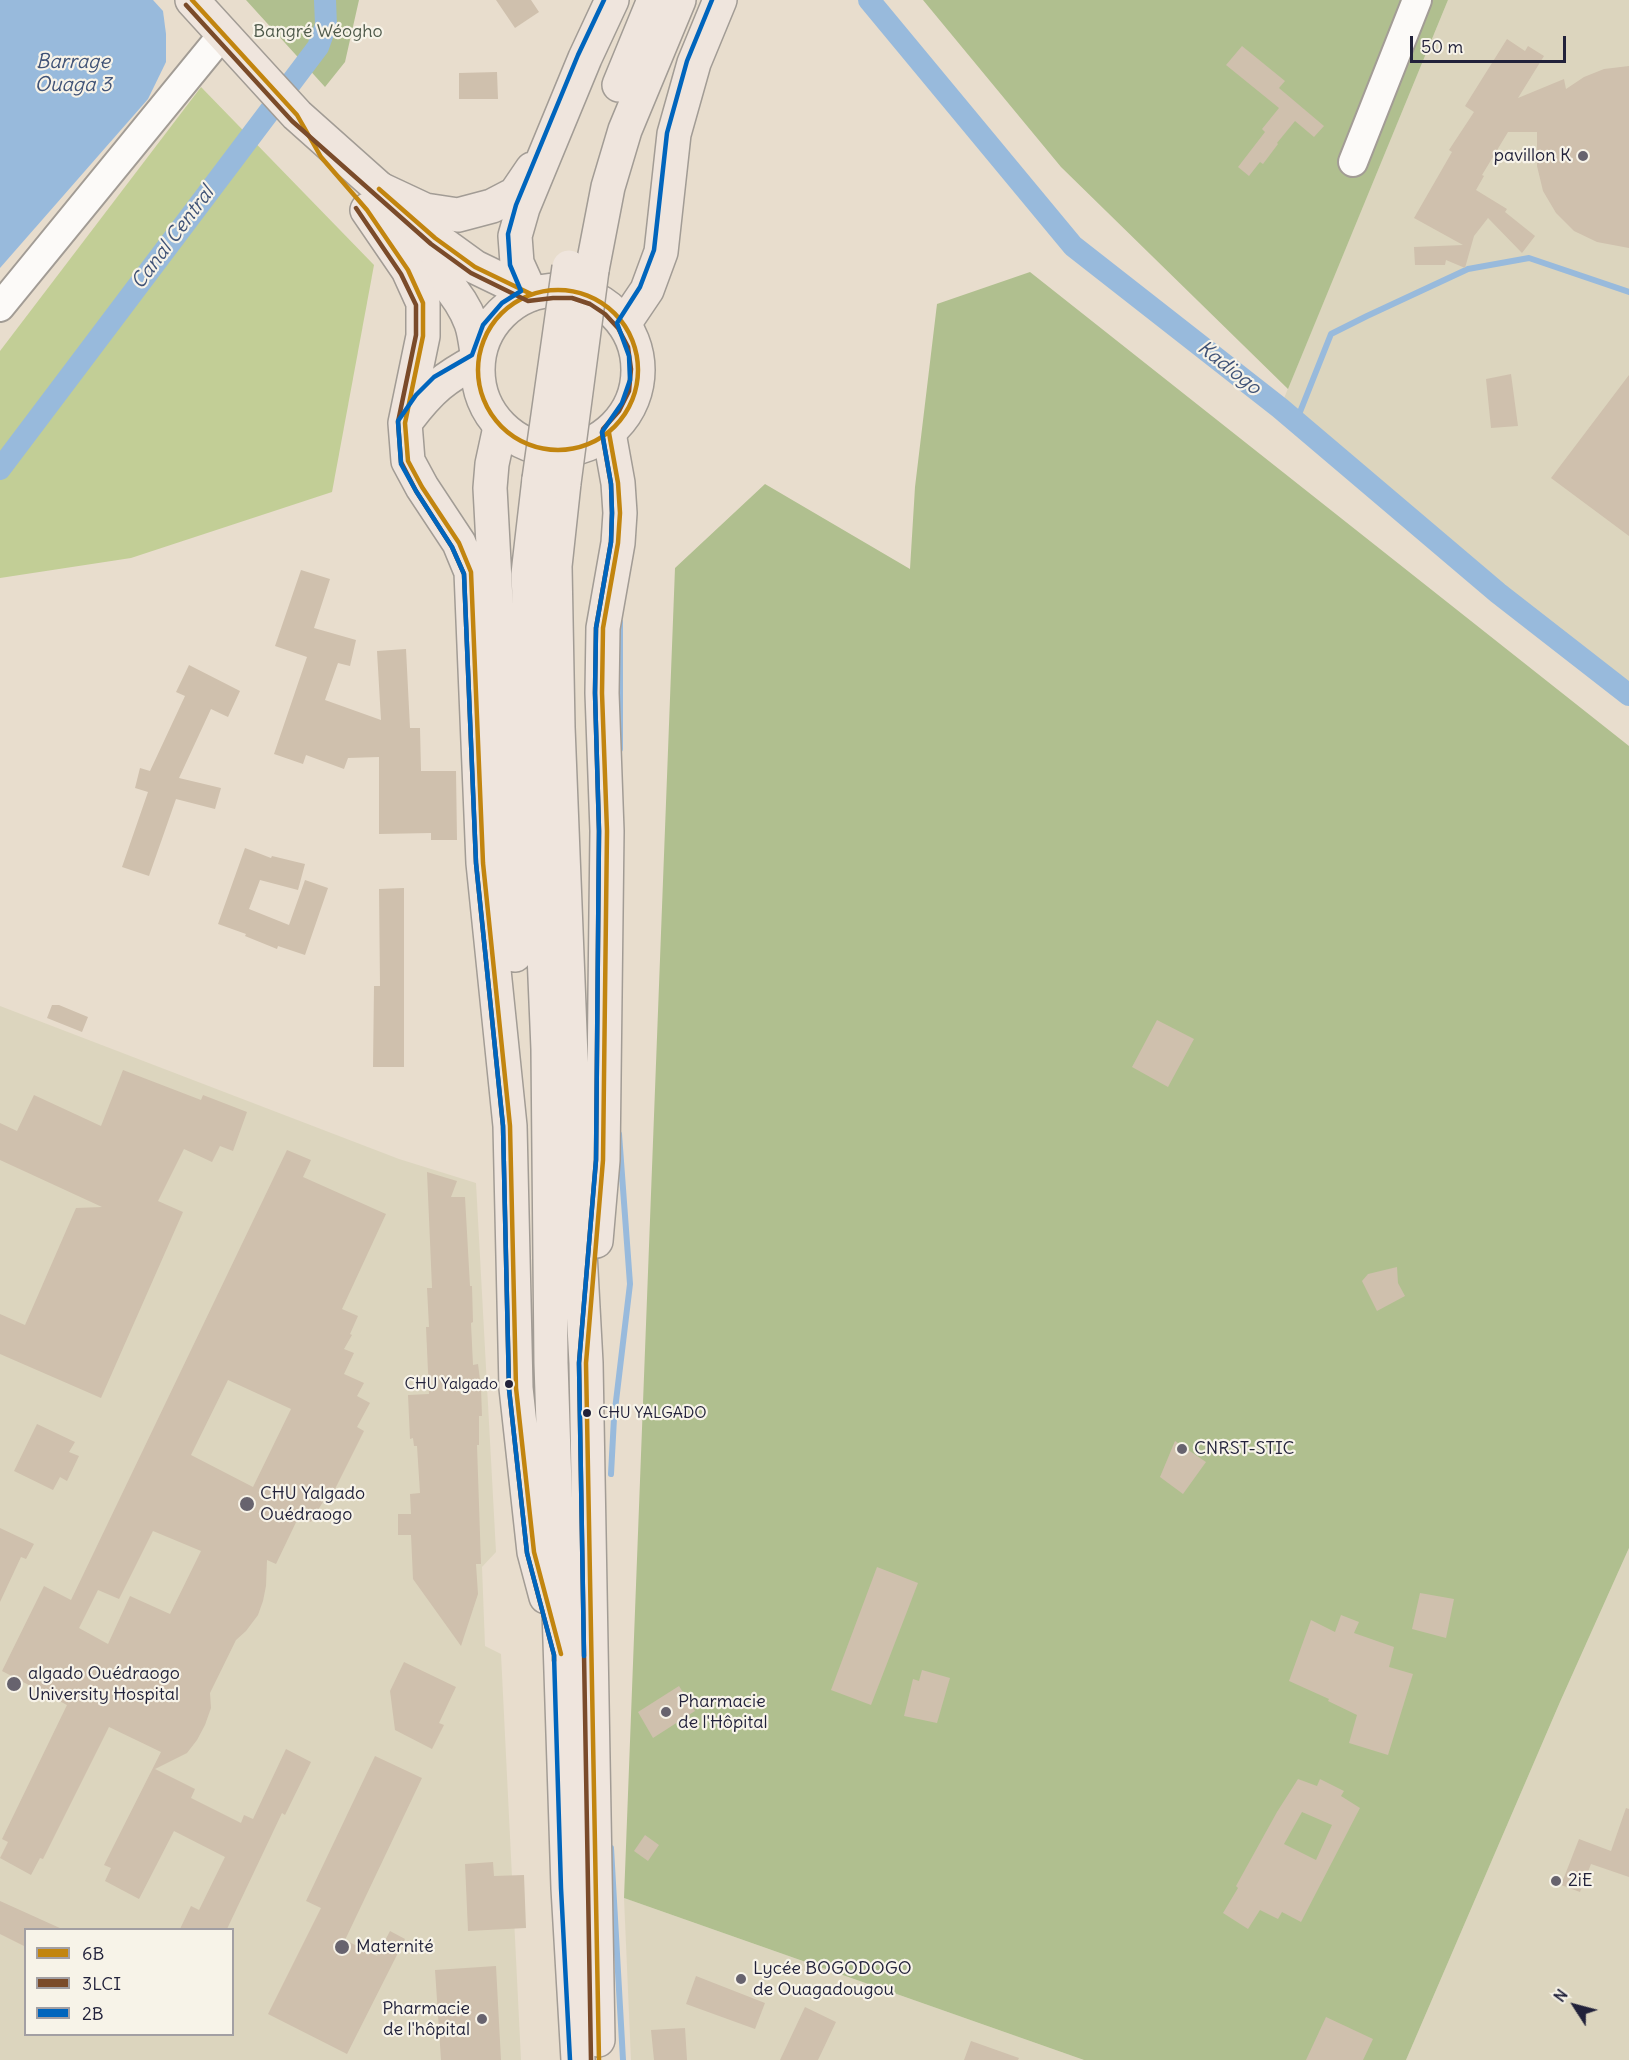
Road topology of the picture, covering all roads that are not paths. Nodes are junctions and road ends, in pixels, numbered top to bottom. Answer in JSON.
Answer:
{"nodes":[{"id":1,"x":192,"y":0,"type":"edge"},
{"id":2,"x":612,"y":0,"type":"edge"},
{"id":3,"x":654,"y":0,"type":"edge"},
{"id":4,"x":679,"y":0,"type":"edge"},
{"id":5,"x":720,"y":0,"type":"edge"},
{"id":6,"x":1416,"y":0,"type":"edge"},
{"id":7,"x":223,"y":34,"type":"junction"},
{"id":8,"x":556,"y":129,"type":"junction"},
{"id":9,"x":1353,"y":162,"type":"dead end"},
{"id":10,"x":373,"y":199,"type":"junction"},
{"id":11,"x":580,"y":269,"type":"junction"},
{"id":12,"x":531,"y":294,"type":"junction"},
{"id":13,"x":0,"y":307,"type":"edge"},
{"id":14,"x":624,"y":324,"type":"junction"},
{"id":15,"x":478,"y":360,"type":"junction"},
{"id":16,"x":405,"y":423,"type":"junction"},
{"id":17,"x":500,"y":427,"type":"junction"},
{"id":18,"x":609,"y":433,"type":"junction"},
{"id":19,"x":551,"y":481,"type":"junction"},
{"id":20,"x":586,"y":1363,"type":"junction"},
{"id":21,"x":551,"y":1364,"type":"junction"},
{"id":22,"x":561,"y":1654,"type":"junction"},
{"id":23,"x":578,"y":2060,"type":"edge"},
{"id":24,"x":599,"y":2060,"type":"edge"}],
"edges":[{"from":1,"to":7,"type":"main road"},
{"from":2,"to":8,"type":"main road"},
{"from":3,"to":11,"type":"main road"},
{"from":4,"to":11,"type":"main road"},
{"from":5,"to":14,"type":"main road"},
{"from":6,"to":9,"type":"street"},
{"from":7,"to":10,"type":"main road"},
{"from":7,"to":13,"type":"street"},
{"from":8,"to":10,"type":"main road"},
{"from":8,"to":12,"type":"main road"},
{"from":10,"to":12,"type":"main road"},
{"from":10,"to":15,"type":"main road"},
{"from":10,"to":16,"type":"main road"},
{"from":11,"to":19,"type":"main road","bridge":true},
{"from":12,"to":14,"type":"main road"},
{"from":12,"to":15,"type":"main road"},
{"from":14,"to":18,"type":"main road"},
{"from":15,"to":16,"type":"main road"},
{"from":15,"to":17,"type":"main road"},
{"from":16,"to":22,"type":"main road"},
{"from":17,"to":18,"type":"main road"},
{"from":17,"to":21,"type":"main road"},
{"from":18,"to":20,"type":"main road"},
{"from":19,"to":20,"type":"main road"},
{"from":19,"to":21,"type":"main road"},
{"from":20,"to":24,"type":"main road"},
{"from":21,"to":22,"type":"main road"},
{"from":22,"to":23,"type":"main road"}]}
